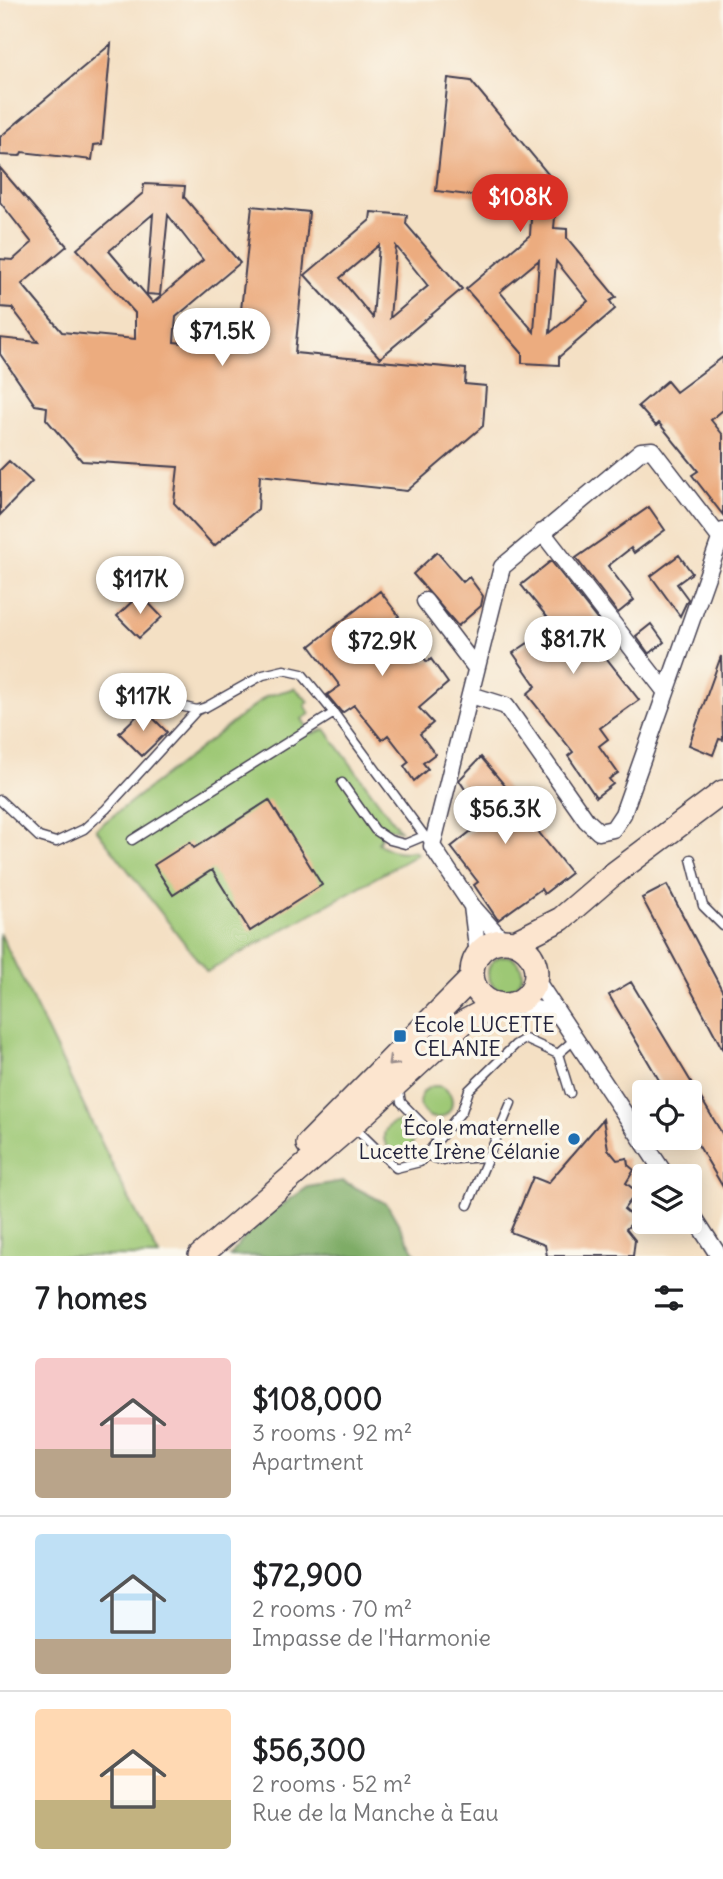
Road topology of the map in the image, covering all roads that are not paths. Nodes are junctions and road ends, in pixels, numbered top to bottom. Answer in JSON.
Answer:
{"nodes":[{"id":1,"x":542,"y":532,"type":"junction"},
{"id":2,"x":722,"y":534,"type":"edge"},
{"id":3,"x":425,"y":601,"type":"dead end"},
{"id":4,"x":476,"y":668,"type":"junction"},
{"id":5,"x":666,"y":691,"type":"junction"},
{"id":6,"x":471,"y":695,"type":"junction"},
{"id":7,"x":180,"y":706,"type":"dead end"},
{"id":8,"x":197,"y":710,"type":"junction"},
{"id":9,"x":334,"y":713,"type":"junction"},
{"id":10,"x":342,"y":783,"type":"dead end"},
{"id":11,"x":723,"y":792,"type":"edge"},
{"id":12,"x":0,"y":800,"type":"edge"},
{"id":13,"x":132,"y":840,"type":"dead end"},
{"id":14,"x":428,"y":841,"type":"junction"},
{"id":15,"x":691,"y":859,"type":"dead end"},
{"id":16,"x":472,"y":906,"type":"junction"},
{"id":17,"x":561,"y":919,"type":"junction"},
{"id":18,"x":723,"y":926,"type":"edge"},
{"id":19,"x":509,"y":942,"type":"junction"},
{"id":20,"x":475,"y":966,"type":"junction"},
{"id":21,"x":536,"y":973,"type":"junction"},
{"id":22,"x":507,"y":1004,"type":"junction"},
{"id":23,"x":560,"y":1016,"type":"junction"},
{"id":24,"x":574,"y":1040,"type":"junction"},
{"id":25,"x":558,"y":1054,"type":"junction"},
{"id":26,"x":398,"y":1083,"type":"junction"},
{"id":27,"x":570,"y":1093,"type":"dead end"},
{"id":28,"x":355,"y":1099,"type":"junction"},
{"id":29,"x":511,"y":1103,"type":"dead end"},
{"id":30,"x":352,"y":1125,"type":"junction"},
{"id":31,"x":437,"y":1139,"type":"junction"},
{"id":32,"x":426,"y":1155,"type":"junction"},
{"id":33,"x":486,"y":1157,"type":"junction"},
{"id":34,"x":658,"y":1164,"type":"edge"},
{"id":35,"x":468,"y":1205,"type":"dead end"},
{"id":36,"x":248,"y":1212,"type":"junction"},
{"id":37,"x":702,"y":1230,"type":"edge"},
{"id":38,"x":200,"y":1256,"type":"edge"},
{"id":39,"x":719,"y":1256,"type":"edge"}],
"edges":[{"from":1,"to":2,"type":"street"},
{"from":1,"to":4,"type":"street"},
{"from":1,"to":5,"type":"street"},
{"from":2,"to":5,"type":"street"},
{"from":3,"to":4,"type":"street"},
{"from":4,"to":6,"type":"street"},
{"from":5,"to":6,"type":"street"},
{"from":6,"to":14,"type":"street"},
{"from":7,"to":8,"type":"lane"},
{"from":8,"to":9,"type":"lane"},
{"from":8,"to":12,"type":"lane"},
{"from":9,"to":13,"type":"lane"},
{"from":9,"to":14,"type":"lane"},
{"from":10,"to":14,"type":"lane"},
{"from":11,"to":17,"type":"main road"},
{"from":14,"to":16,"type":"street"},
{"from":15,"to":18,"type":"lane"},
{"from":16,"to":19,"type":"street"},
{"from":16,"to":20,"type":"street"},
{"from":17,"to":19,"type":"main road"},
{"from":17,"to":21,"type":"main road"},
{"from":19,"to":20,"type":"main road"},
{"from":19,"to":21,"type":"main road"},
{"from":20,"to":22,"type":"main road"},
{"from":20,"to":28,"type":"main road","one_way":true},
{"from":21,"to":22,"type":"main road"},
{"from":21,"to":23,"type":"street"},
{"from":22,"to":23,"type":"street"},
{"from":22,"to":26,"type":"main road"},
{"from":23,"to":24,"type":"street"},
{"from":24,"to":25,"type":"lane"},
{"from":24,"to":34,"type":"street"},
{"from":25,"to":27,"type":"lane"},
{"from":25,"to":31,"type":"lane"},
{"from":26,"to":30,"type":"main road"},
{"from":26,"to":31,"type":"lane"},
{"from":28,"to":30,"type":"lane"},
{"from":28,"to":36,"type":"main road"},
{"from":29,"to":33,"type":"lane"},
{"from":30,"to":32,"type":"lane"},
{"from":30,"to":36,"type":"main road"},
{"from":31,"to":32,"type":"lane"},
{"from":32,"to":33,"type":"lane"},
{"from":33,"to":35,"type":"lane"},
{"from":36,"to":38,"type":"main road"},
{"from":37,"to":39,"type":"street"}]}
